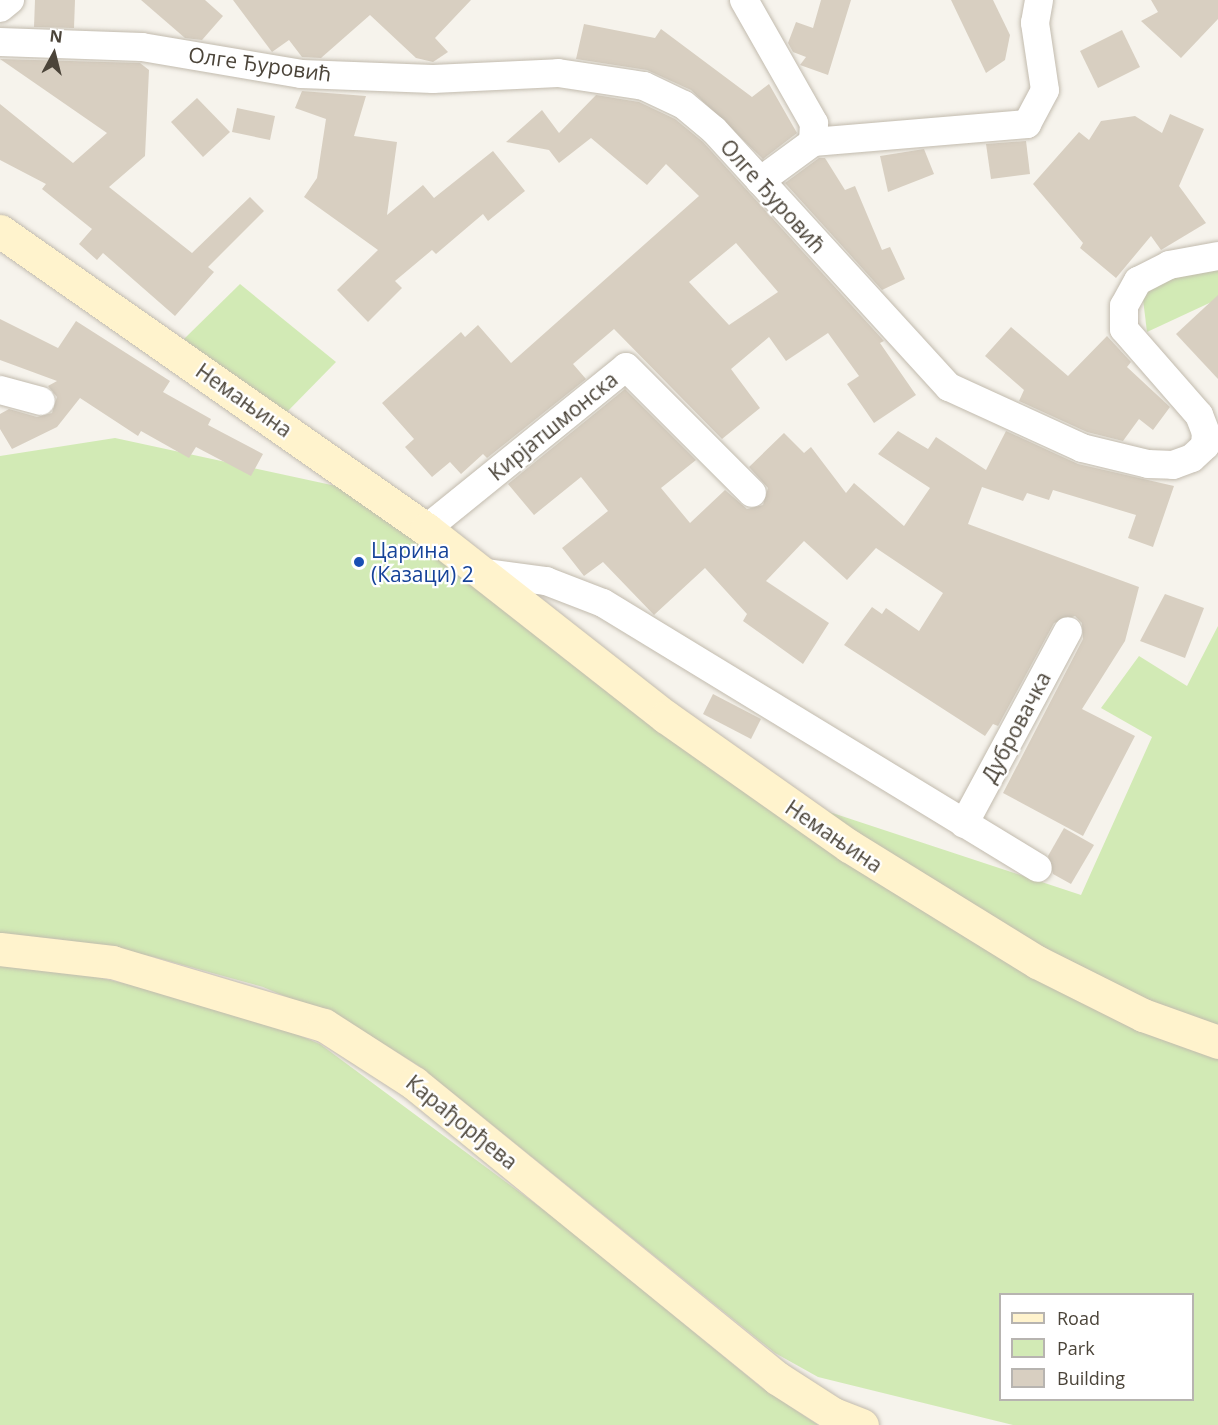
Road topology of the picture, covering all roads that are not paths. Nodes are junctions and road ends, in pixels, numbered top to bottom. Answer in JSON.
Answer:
{"nodes":[{"id":1,"x":10,"y":0,"type":"edge"},
{"id":2,"x":744,"y":0,"type":"edge"},
{"id":3,"x":1039,"y":0,"type":"edge"},
{"id":4,"x":0,"y":8,"type":"edge"},
{"id":5,"x":0,"y":42,"type":"edge"},
{"id":6,"x":813,"y":142,"type":"junction"},
{"id":7,"x":760,"y":181,"type":"junction"},
{"id":8,"x":0,"y":231,"type":"edge"},
{"id":9,"x":1218,"y":255,"type":"edge"},
{"id":10,"x":0,"y":390,"type":"edge"},
{"id":11,"x":41,"y":401,"type":"dead end"},
{"id":12,"x":752,"y":493,"type":"dead end"},
{"id":13,"x":426,"y":529,"type":"junction"},
{"id":14,"x":484,"y":573,"type":"junction"},
{"id":15,"x":1068,"y":631,"type":"dead end"},
{"id":16,"x":964,"y":824,"type":"junction"},
{"id":17,"x":1038,"y":868,"type":"dead end"},
{"id":18,"x":0,"y":949,"type":"edge"},
{"id":19,"x":1218,"y":1042,"type":"edge"},
{"id":20,"x":862,"y":1425,"type":"edge"}],
"edges":[{"from":1,"to":4,"type":"street"},
{"from":2,"to":6,"type":"street"},
{"from":3,"to":6,"type":"street"},
{"from":5,"to":7,"type":"street","name":"Олге Ђуровић"},
{"from":6,"to":7,"type":"street"},
{"from":7,"to":9,"type":"street","name":"Олге Ђуровић"},
{"from":8,"to":13,"type":"main road","name":"Немањина"},
{"from":10,"to":11,"type":"street"},
{"from":12,"to":13,"type":"street","name":"Кирјатшмонска"},
{"from":13,"to":14,"type":"main road","name":"Немањина"},
{"from":14,"to":16,"type":"street","name":"Немањина"},
{"from":14,"to":19,"type":"main road","name":"Немањина"},
{"from":15,"to":16,"type":"street","name":"Дубровачка"},
{"from":16,"to":17,"type":"street","name":"Немањина"},
{"from":18,"to":20,"type":"main road","name":"Карађорђева"}]}
